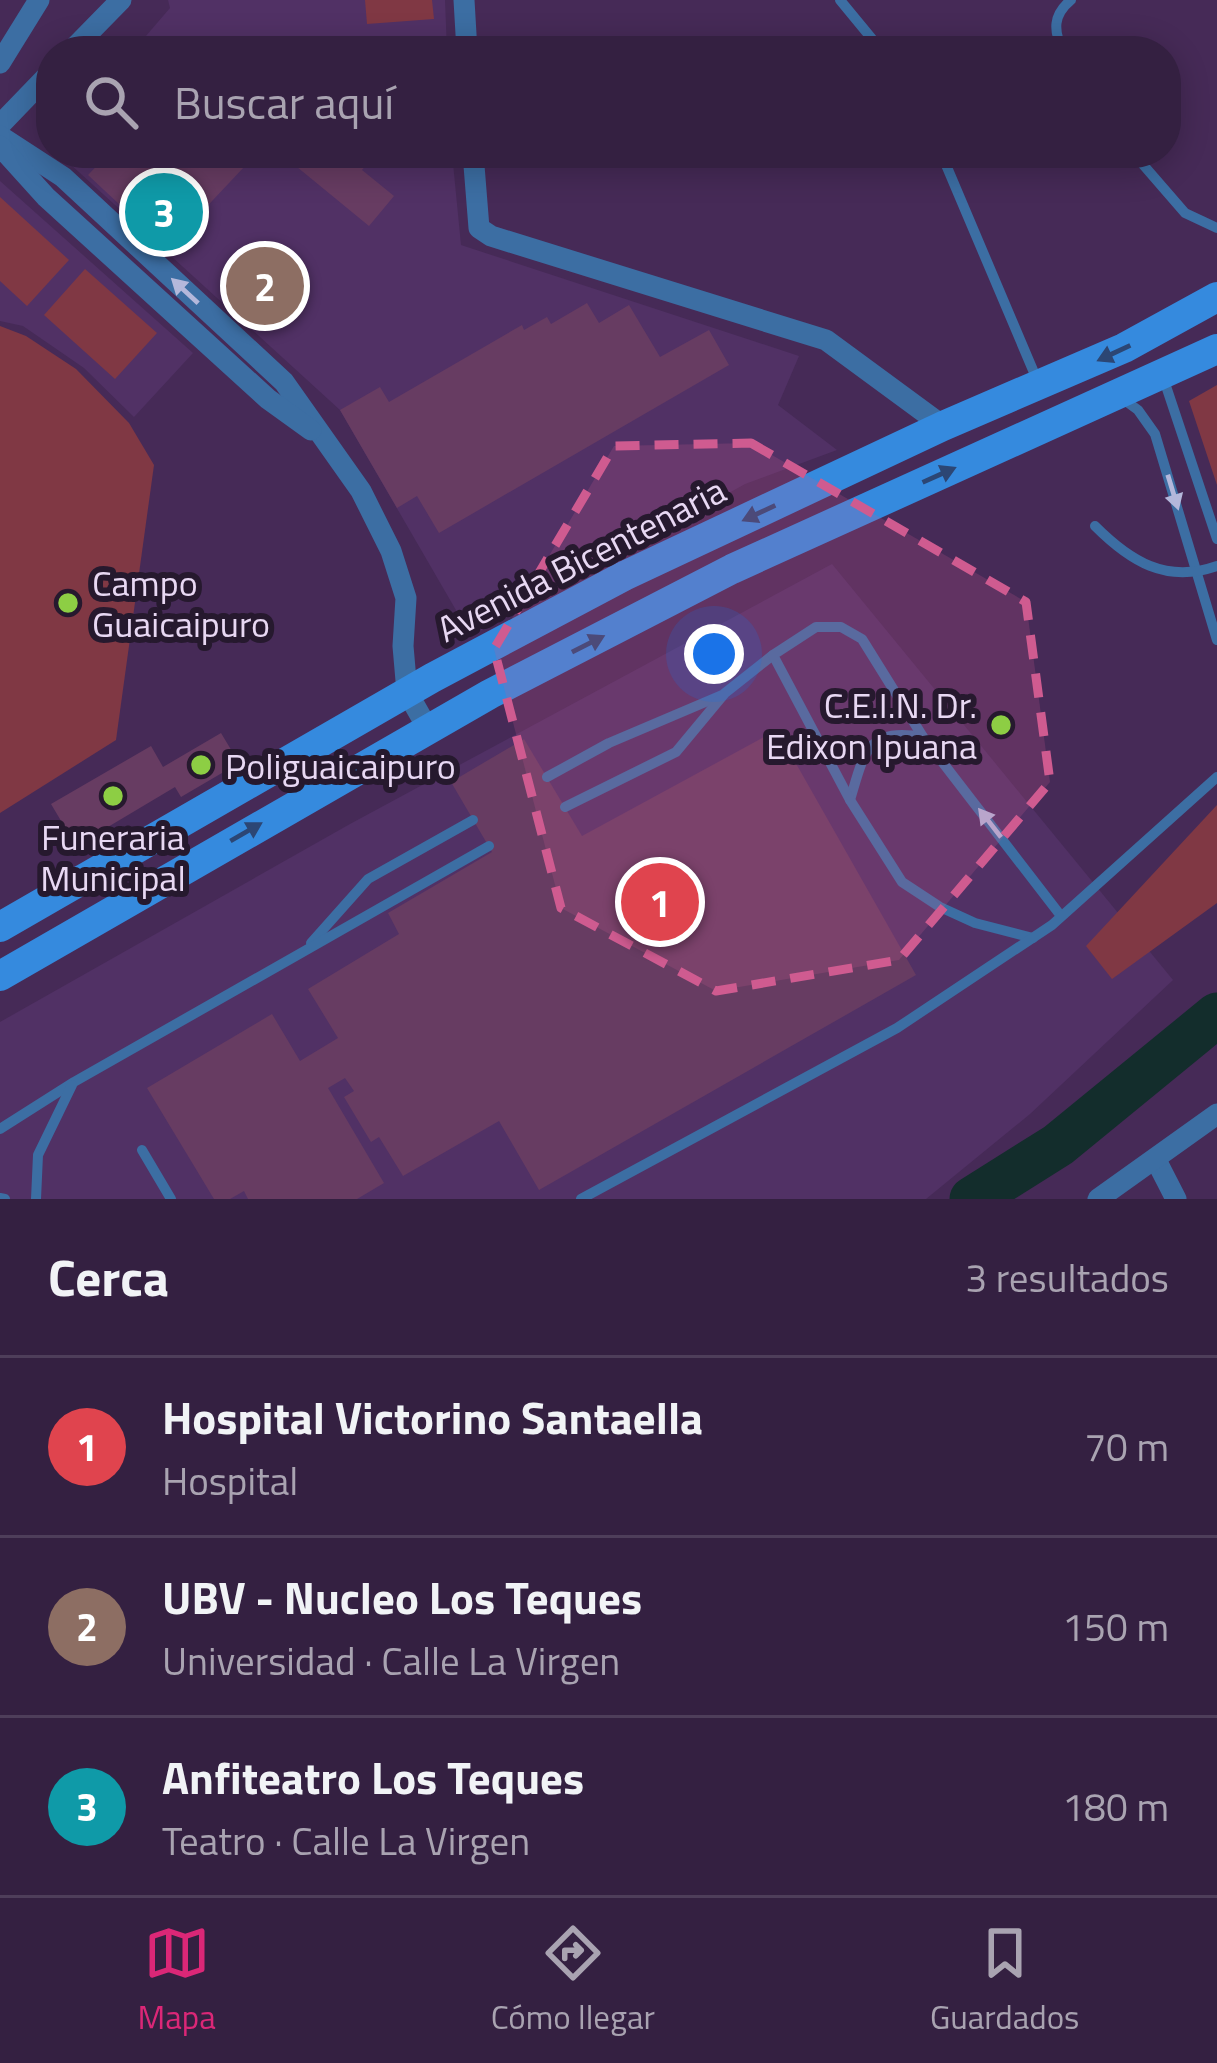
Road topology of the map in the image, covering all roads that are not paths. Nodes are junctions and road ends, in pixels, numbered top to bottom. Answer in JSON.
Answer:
{"nodes":[{"id":1,"x":39,"y":0,"type":"edge"},
{"id":2,"x":121,"y":0,"type":"edge"},
{"id":3,"x":464,"y":0,"type":"edge"},
{"id":4,"x":840,"y":0,"type":"edge"},
{"id":5,"x":1071,"y":0,"type":"edge"},
{"id":6,"x":86,"y":36,"type":"edge"},
{"id":7,"x":466,"y":36,"type":"edge"},
{"id":8,"x":870,"y":36,"type":"edge"},
{"id":9,"x":1057,"y":36,"type":"edge"},
{"id":10,"x":0,"y":62,"type":"edge"},
{"id":11,"x":36,"y":87,"type":"edge"},
{"id":12,"x":0,"y":125,"type":"edge"},
{"id":13,"x":0,"y":136,"type":"edge"},
{"id":14,"x":0,"y":146,"type":"edge"},
{"id":15,"x":36,"y":159,"type":"edge"},
{"id":16,"x":49,"y":168,"type":"edge"},
{"id":17,"x":474,"y":168,"type":"edge"},
{"id":18,"x":947,"y":168,"type":"edge"},
{"id":19,"x":1146,"y":168,"type":"edge"},
{"id":20,"x":100,"y":211,"type":"junction"},
{"id":21,"x":1217,"y":228,"type":"edge"},
{"id":22,"x":84,"y":230,"type":"junction"},
{"id":23,"x":1217,"y":297,"type":"edge"},
{"id":24,"x":218,"y":320,"type":"junction"},
{"id":25,"x":201,"y":338,"type":"junction"},
{"id":26,"x":1217,"y":349,"type":"edge"},
{"id":27,"x":1162,"y":373,"type":"junction"},
{"id":28,"x":1040,"y":386,"type":"junction"},
{"id":29,"x":1116,"y":394,"type":"junction"},
{"id":30,"x":943,"y":426,"type":"junction"},
{"id":31,"x":321,"y":437,"type":"junction"},
{"id":32,"x":1095,"y":526,"type":"dead end"},
{"id":33,"x":1217,"y":539,"type":"edge"},
{"id":34,"x":1217,"y":566,"type":"edge"},
{"id":35,"x":1197,"y":573,"type":"junction"},
{"id":36,"x":1217,"y":640,"type":"edge"},
{"id":37,"x":773,"y":655,"type":"junction"},
{"id":38,"x":407,"y":692,"type":"junction"},
{"id":39,"x":725,"y":693,"type":"junction"},
{"id":40,"x":428,"y":729,"type":"junction"},
{"id":41,"x":923,"y":737,"type":"junction"},
{"id":42,"x":547,"y":777,"type":"dead end"},
{"id":43,"x":1217,"y":777,"type":"edge"},
{"id":44,"x":850,"y":800,"type":"junction"},
{"id":45,"x":565,"y":807,"type":"dead end"},
{"id":46,"x":473,"y":820,"type":"dead end"},
{"id":47,"x":488,"y":846,"type":"dead end"},
{"id":48,"x":1061,"y":916,"type":"junction"},
{"id":49,"x":0,"y":927,"type":"edge"},
{"id":50,"x":1033,"y":938,"type":"junction"},
{"id":51,"x":304,"y":950,"type":"junction"},
{"id":52,"x":0,"y":976,"type":"edge"},
{"id":53,"x":74,"y":1082,"type":"junction"},
{"id":54,"x":1217,"y":1114,"type":"edge"},
{"id":55,"x":0,"y":1129,"type":"edge"},
{"id":56,"x":142,"y":1150,"type":"dead end"},
{"id":57,"x":1156,"y":1160,"type":"junction"},
{"id":58,"x":36,"y":1199,"type":"edge"},
{"id":59,"x":171,"y":1199,"type":"edge"},
{"id":60,"x":581,"y":1199,"type":"edge"},
{"id":61,"x":1098,"y":1199,"type":"edge"},
{"id":62,"x":1176,"y":1199,"type":"edge"}],
"edges":[{"from":1,"to":10,"type":"street"},
{"from":2,"to":6,"type":"street"},
{"from":3,"to":7,"type":"street"},
{"from":4,"to":8,"type":"lane"},
{"from":5,"to":9,"type":"lane"},
{"from":11,"to":12,"type":"street"},
{"from":13,"to":15,"type":"street"},
{"from":14,"to":22,"type":"street"},
{"from":16,"to":20,"type":"street"},
{"from":17,"to":30,"type":"street"},
{"from":18,"to":28,"type":"lane"},
{"from":19,"to":21,"type":"lane"},
{"from":20,"to":22,"type":"street"},
{"from":24,"to":20,"type":"street","one_way":true},
{"from":22,"to":25,"type":"street"},
{"from":23,"to":28,"type":"main road","name":"Avenida Bicentenaria","one_way":true},
{"from":24,"to":25,"type":"street"},
{"from":24,"to":31,"type":"street"},
{"from":25,"to":31,"type":"street"},
{"from":26,"to":27,"type":"main road"},
{"from":27,"to":29,"type":"main road"},
{"from":27,"to":33,"type":"lane"},
{"from":28,"to":30,"type":"main road","name":"Avenida Bicentenaria"},
{"from":29,"to":35,"type":"lane","one_way":true},
{"from":40,"to":29,"type":"main road","one_way":true},
{"from":30,"to":38,"type":"main road","name":"Avenida Bicentenaria","one_way":true},
{"from":31,"to":38,"type":"street"},
{"from":32,"to":35,"type":"lane"},
{"from":34,"to":35,"type":"lane"},
{"from":35,"to":36,"type":"lane"},
{"from":37,"to":39,"type":"lane"},
{"from":37,"to":41,"type":"lane"},
{"from":37,"to":44,"type":"lane"},
{"from":38,"to":40,"type":"street"},
{"from":38,"to":49,"type":"main road","name":"Avenida Bicentenaria"},
{"from":39,"to":42,"type":"lane"},
{"from":39,"to":45,"type":"lane"},
{"from":52,"to":40,"type":"main road","one_way":true},
{"from":41,"to":44,"type":"lane"},
{"from":48,"to":41,"type":"lane","one_way":true},
{"from":43,"to":48,"type":"lane"},
{"from":44,"to":50,"type":"lane"},
{"from":46,"to":51,"type":"lane"},
{"from":47,"to":51,"type":"lane"},
{"from":48,"to":50,"type":"lane"},
{"from":50,"to":60,"type":"lane"},
{"from":51,"to":53,"type":"lane"},
{"from":53,"to":55,"type":"lane"},
{"from":53,"to":58,"type":"lane"},
{"from":54,"to":57,"type":"street"},
{"from":56,"to":59,"type":"lane"},
{"from":57,"to":61,"type":"street"},
{"from":57,"to":62,"type":"street"}]}
